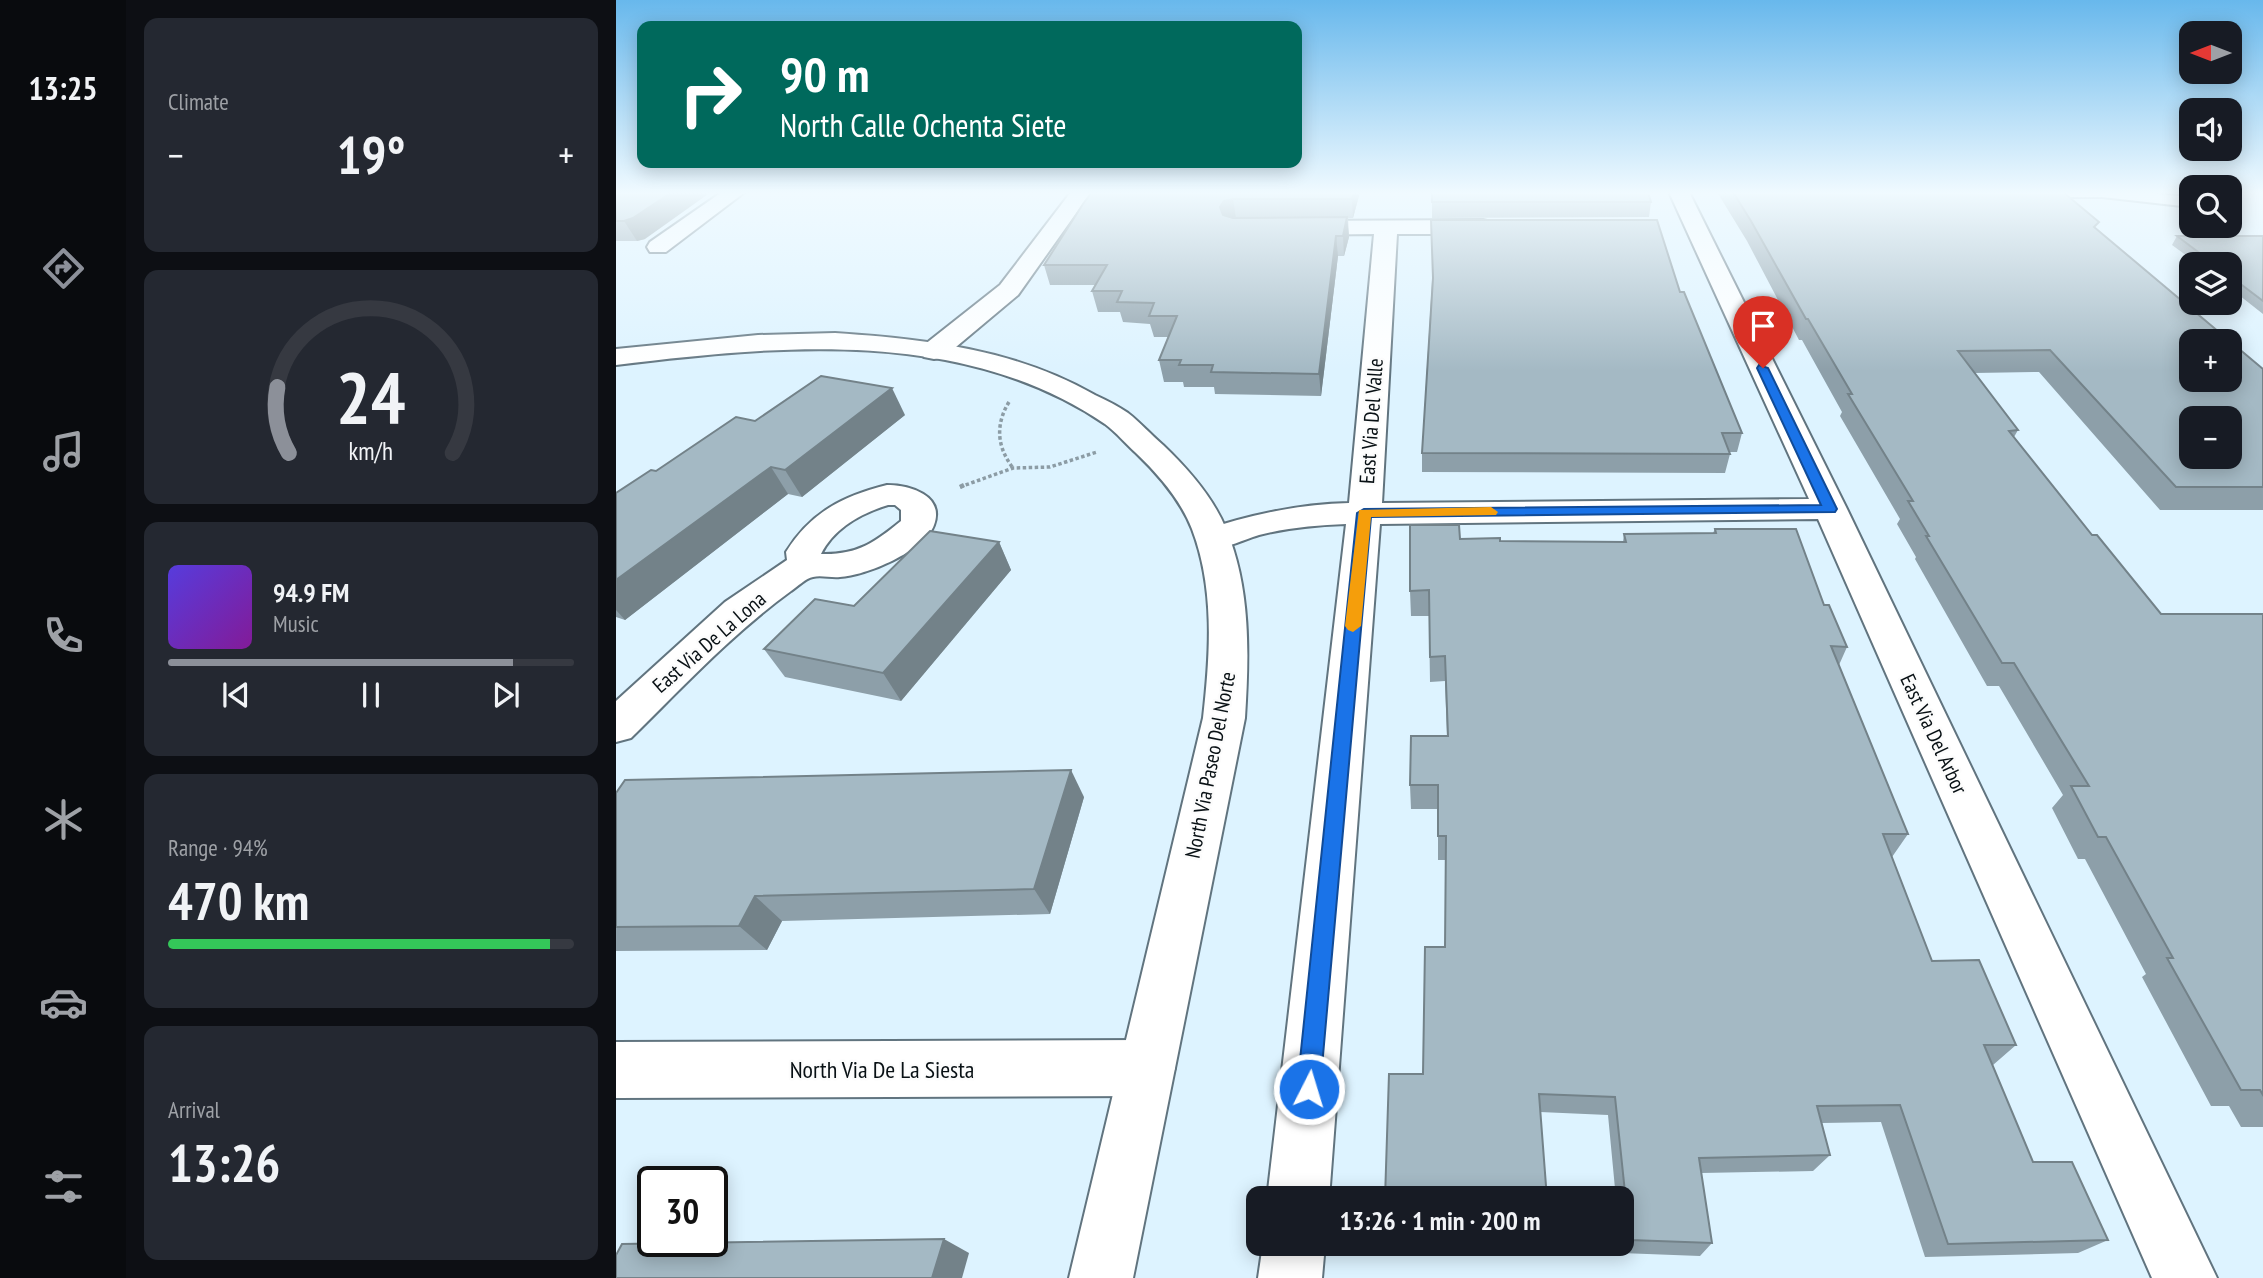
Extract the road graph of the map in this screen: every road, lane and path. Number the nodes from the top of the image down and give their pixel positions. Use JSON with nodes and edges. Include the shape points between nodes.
{"nodes":[{"id":1,"x":1037,"y":252,"type":"edge"},
{"id":2,"x":1384,"y":252,"type":"edge"},
{"id":3,"x":1700,"y":252,"type":"edge"},
{"id":4,"x":934,"y":351,"type":"junction"},
{"id":5,"x":616,"y":357,"type":"edge"},
{"id":6,"x":1015,"y":395,"type":"dead end"},
{"id":7,"x":1103,"y":450,"type":"dead end"},
{"id":8,"x":1013,"y":468,"type":"junction"},
{"id":9,"x":960,"y":487,"type":"dead end"},
{"id":10,"x":1830,"y":509,"type":"junction"},
{"id":11,"x":1364,"y":513,"type":"junction"},
{"id":12,"x":1213,"y":539,"type":"junction"},
{"id":13,"x":806,"y":564,"type":"dead end"},
{"id":14,"x":616,"y":726,"type":"edge"},
{"id":15,"x":1147,"y":1068,"type":"junction"},
{"id":16,"x":616,"y":1070,"type":"edge"},
{"id":17,"x":1299,"y":1186,"type":"edge"},
{"id":18,"x":1293,"y":1256,"type":"edge"},
{"id":19,"x":1101,"y":1278,"type":"edge"},
{"id":20,"x":1290,"y":1278,"type":"edge"},
{"id":21,"x":2185,"y":1278,"type":"edge"}],
"edges":[{"from":1,"to":4,"type":"street","via":[[1009,290]]},
{"from":2,"to":11,"type":"street","name":"East Via Del Valle"},
{"from":3,"to":10,"type":"street","name":"East Via Del Arbor"},
{"from":4,"to":5,"type":"street","name":"North Via Paseo Del Norte","via":[[816,340],[697,346]]},
{"from":4,"to":12,"type":"street","name":"North Via Paseo Del Norte","via":[[1044,379],[1123,423],[1151,445],[1177,477]]},
{"from":6,"to":8,"type":"path","via":[[998,425],[1004,457]]},
{"from":7,"to":8,"type":"path","via":[[1050,467]]},
{"from":8,"to":9,"type":"path"},
{"from":10,"to":11,"type":"street"},
{"from":10,"to":21,"type":"street","name":"East Via Del Arbor"},
{"from":11,"to":12,"type":"street","via":[[1288,519]]},
{"from":11,"to":17,"type":"street","name":"East Via Del Valle"},
{"from":12,"to":15,"type":"street","name":"North Via Paseo Del Norte","via":[[1226,599],[1230,659],[1224,718]]},
{"from":13,"to":14,"type":"street","name":"East Via De La Lona","via":[[738,611]]},
{"from":15,"to":16,"type":"street","name":"North Via De La Siesta"},
{"from":15,"to":19,"type":"street","name":"North Via Paseo Del Norte"},
{"from":18,"to":20,"type":"street"}]}
